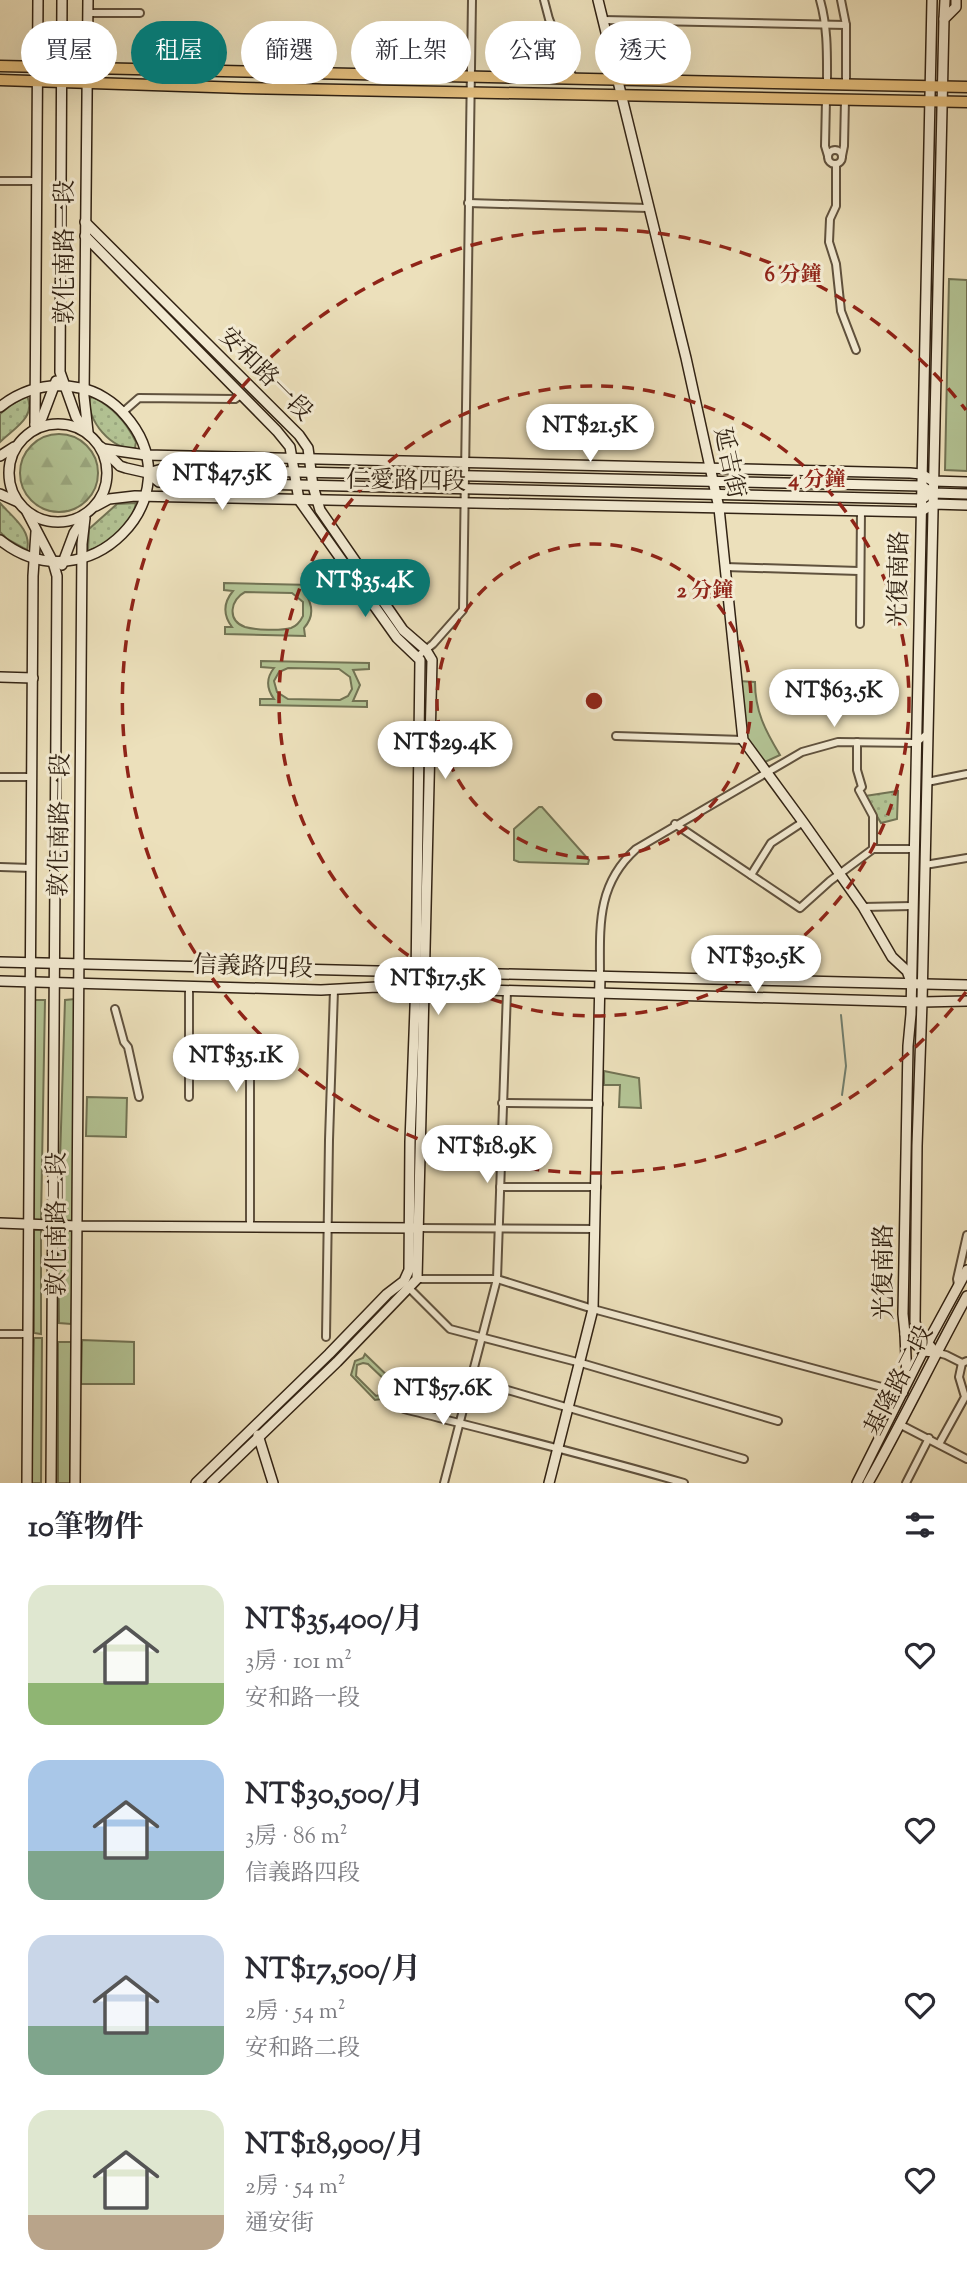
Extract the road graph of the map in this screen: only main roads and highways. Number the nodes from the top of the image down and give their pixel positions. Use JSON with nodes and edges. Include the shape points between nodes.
{"nodes":[{"id":1,"x":38,"y":0,"type":"edge"},
{"id":2,"x":62,"y":0,"type":"edge"},
{"id":3,"x":88,"y":0,"type":"edge"},
{"id":4,"x":598,"y":0,"type":"edge"},
{"id":5,"x":932,"y":0,"type":"edge"},
{"id":6,"x":945,"y":0,"type":"edge"},
{"id":7,"x":956,"y":0,"type":"edge"},
{"id":8,"x":944,"y":19,"type":"junction"},
{"id":9,"x":38,"y":21,"type":"edge"},
{"id":10,"x":62,"y":21,"type":"edge"},
{"id":11,"x":88,"y":21,"type":"edge"},
{"id":12,"x":603,"y":21,"type":"edge"},
{"id":13,"x":0,"y":66,"type":"edge"},
{"id":14,"x":21,"y":66,"type":"edge"},
{"id":15,"x":117,"y":69,"type":"edge"},
{"id":16,"x":595,"y":79,"type":"edge"},
{"id":17,"x":0,"y":80,"type":"edge"},
{"id":18,"x":21,"y":81,"type":"edge"},
{"id":19,"x":691,"y":83,"type":"edge"},
{"id":20,"x":37,"y":84,"type":"edge"},
{"id":21,"x":63,"y":84,"type":"edge"},
{"id":22,"x":86,"y":84,"type":"edge"},
{"id":23,"x":117,"y":84,"type":"edge"},
{"id":24,"x":620,"y":84,"type":"edge"},
{"id":25,"x":930,"y":87,"type":"junction"},
{"id":26,"x":943,"y":87,"type":"junction"},
{"id":27,"x":967,"y":87,"type":"edge"},
{"id":28,"x":621,"y":95,"type":"junction"},
{"id":29,"x":930,"y":101,"type":"junction"},
{"id":30,"x":942,"y":101,"type":"junction"},
{"id":31,"x":967,"y":102,"type":"edge"},
{"id":32,"x":85,"y":222,"type":"junction"},
{"id":33,"x":85,"y":236,"type":"junction"},
{"id":34,"x":60,"y":385,"type":"junction"},
{"id":35,"x":35,"y":388,"type":"junction"},
{"id":36,"x":85,"y":388,"type":"junction"},
{"id":37,"x":0,"y":407,"type":"edge"},
{"id":38,"x":35,"y":424,"type":"junction"},
{"id":39,"x":88,"y":434,"type":"junction"},
{"id":40,"x":27,"y":435,"type":"junction"},
{"id":41,"x":10,"y":448,"type":"edge"},
{"id":42,"x":102,"y":448,"type":"junction"},
{"id":43,"x":146,"y":455,"type":"junction"},
{"id":44,"x":0,"y":456,"type":"edge"},
{"id":45,"x":293,"y":459,"type":"junction"},
{"id":46,"x":310,"y":459,"type":"junction"},
{"id":47,"x":10,"y":460,"type":"junction"},
{"id":48,"x":0,"y":466,"type":"edge"},
{"id":49,"x":710,"y":467,"type":"junction"},
{"id":50,"x":148,"y":473,"type":"junction"},
{"id":51,"x":296,"y":473,"type":"junction"},
{"id":52,"x":312,"y":473,"type":"junction"},
{"id":53,"x":921,"y":474,"type":"junction"},
{"id":54,"x":713,"y":481,"type":"junction"},
{"id":55,"x":933,"y":481,"type":"junction"},
{"id":56,"x":967,"y":482,"type":"edge"},
{"id":57,"x":298,"y":485,"type":"junction"},
{"id":58,"x":313,"y":486,"type":"junction"},
{"id":59,"x":921,"y":486,"type":"junction"},
{"id":60,"x":933,"y":493,"type":"junction"},
{"id":61,"x":0,"y":494,"type":"edge"},
{"id":62,"x":967,"y":494,"type":"edge"},
{"id":63,"x":716,"y":495,"type":"junction"},
{"id":64,"x":145,"y":496,"type":"junction"},
{"id":65,"x":299,"y":499,"type":"junction"},
{"id":66,"x":921,"y":499,"type":"junction"},
{"id":67,"x":316,"y":500,"type":"junction"},
{"id":68,"x":18,"y":502,"type":"junction"},
{"id":69,"x":933,"y":504,"type":"junction"},
{"id":70,"x":967,"y":505,"type":"edge"},
{"id":71,"x":719,"y":508,"type":"junction"},
{"id":72,"x":27,"y":512,"type":"junction"},
{"id":73,"x":90,"y":512,"type":"junction"},
{"id":74,"x":920,"y":512,"type":"junction"},
{"id":75,"x":36,"y":530,"type":"junction"},
{"id":76,"x":0,"y":540,"type":"edge"},
{"id":77,"x":34,"y":559,"type":"junction"},
{"id":78,"x":82,"y":559,"type":"junction"},
{"id":79,"x":58,"y":562,"type":"junction"},
{"id":80,"x":422,"y":653,"type":"junction"},
{"id":81,"x":0,"y":677,"type":"edge"},
{"id":82,"x":33,"y":678,"type":"junction"},
{"id":83,"x":0,"y":962,"type":"edge"},
{"id":84,"x":31,"y":963,"type":"junction"},
{"id":85,"x":54,"y":964,"type":"junction"},
{"id":86,"x":79,"y":964,"type":"junction"},
{"id":87,"x":600,"y":976,"type":"junction"},
{"id":88,"x":0,"y":981,"type":"edge"},
{"id":89,"x":31,"y":981,"type":"junction"},
{"id":90,"x":420,"y":981,"type":"junction"},
{"id":91,"x":54,"y":982,"type":"junction"},
{"id":92,"x":79,"y":982,"type":"junction"},
{"id":93,"x":912,"y":984,"type":"junction"},
{"id":94,"x":923,"y":984,"type":"junction"},
{"id":95,"x":967,"y":985,"type":"edge"},
{"id":96,"x":600,"y":993,"type":"junction"},
{"id":97,"x":967,"y":1001,"type":"edge"},
{"id":98,"x":911,"y":1002,"type":"junction"},
{"id":99,"x":922,"y":1002,"type":"junction"},
{"id":100,"x":0,"y":1223,"type":"edge"},
{"id":101,"x":29,"y":1224,"type":"junction"},
{"id":102,"x":54,"y":1225,"type":"junction"},
{"id":103,"x":77,"y":1226,"type":"junction"},
{"id":104,"x":415,"y":1228,"type":"junction"},
{"id":105,"x":967,"y":1270,"type":"edge"},
{"id":106,"x":966,"y":1299,"type":"edge"},
{"id":107,"x":905,"y":1334,"type":"junction"},
{"id":108,"x":928,"y":1341,"type":"junction"},
{"id":109,"x":923,"y":1351,"type":"junction"},
{"id":110,"x":936,"y":1352,"type":"junction"},
{"id":111,"x":906,"y":1388,"type":"junction"},
{"id":112,"x":255,"y":1427,"type":"junction"},
{"id":113,"x":258,"y":1437,"type":"junction"},
{"id":114,"x":27,"y":1483,"type":"edge"},
{"id":115,"x":51,"y":1483,"type":"edge"},
{"id":116,"x":75,"y":1483,"type":"edge"},
{"id":117,"x":196,"y":1483,"type":"edge"},
{"id":118,"x":211,"y":1483,"type":"edge"},
{"id":119,"x":273,"y":1483,"type":"edge"},
{"id":120,"x":549,"y":1483,"type":"edge"},
{"id":121,"x":857,"y":1483,"type":"edge"},
{"id":122,"x":868,"y":1483,"type":"edge"}],
"edges":[{"from":1,"to":9,"type":"main road","name":"敦化南路一段"},
{"from":2,"to":10,"type":"main road","name":"敦化南路一段"},
{"from":3,"to":11,"type":"main road","name":"敦化南路一段"},
{"from":4,"to":12,"type":"main road","name":"延吉街"},
{"from":5,"to":25,"type":"main road","name":"光復南路"},
{"from":6,"to":8,"type":"main road","name":"光復南路"},
{"from":7,"to":8,"type":"main road","via":[[956,7]]},
{"from":8,"to":26,"type":"main road","name":"光復南路"},
{"from":13,"to":14,"type":"main road"},
{"from":15,"to":16,"type":"main road"},
{"from":17,"to":18,"type":"main road"},
{"from":19,"to":25,"type":"main road"},
{"from":20,"to":35,"type":"main road","name":"敦化南路一段"},
{"from":21,"to":34,"type":"main road","name":"敦化南路一段"},
{"from":22,"to":32,"type":"main road","name":"敦化南路一段"},
{"from":23,"to":28,"type":"main road"},
{"from":24,"to":28,"type":"main road","name":"延吉街"},
{"from":25,"to":26,"type":"main road"},
{"from":25,"to":29,"type":"main road","name":"光復南路"},
{"from":26,"to":27,"type":"main road"},
{"from":26,"to":30,"type":"main road","name":"光復南路"},
{"from":28,"to":29,"type":"main road"},
{"from":28,"to":49,"type":"main road","name":"延吉街"},
{"from":29,"to":30,"type":"main road"},
{"from":29,"to":53,"type":"main road","name":"光復南路"},
{"from":30,"to":31,"type":"main road"},
{"from":30,"to":55,"type":"main road","name":"光復南路"},
{"from":32,"to":33,"type":"main road","name":"敦化南路一段"},
{"from":32,"to":46,"type":"main road","name":"安和路一段","via":[[299,435]]},
{"from":33,"to":36,"type":"main road","name":"敦化南路一段"},
{"from":33,"to":45,"type":"main road","name":"安和路一段","via":[[277,431]]},
{"from":34,"to":35,"type":"main road"},
{"from":34,"to":36,"type":"main road"},
{"from":34,"to":38,"type":"main road","name":"敦化南路一段"},
{"from":34,"to":39,"type":"main road"},
{"from":35,"to":37,"type":"main road"},
{"from":35,"to":38,"type":"main road","name":"敦化南路一段"},
{"from":36,"to":39,"type":"main road","name":"敦化南路一段"},
{"from":36,"to":43,"type":"main road","via":[[123,412]]},
{"from":38,"to":40,"type":"main road","name":"敦化南路一段"},
{"from":39,"to":40,"type":"main road","via":[[51,424]]},
{"from":39,"to":42,"type":"main road"},
{"from":40,"to":41,"type":"main road"},
{"from":41,"to":44,"type":"main road"},
{"from":41,"to":47,"type":"main road"},
{"from":42,"to":43,"type":"main road","name":"仁愛路四段"},
{"from":42,"to":50,"type":"main road","name":"仁愛路四段","via":[[120,466]]},
{"from":42,"to":73,"type":"main road","via":[[108,481]]},
{"from":43,"to":45,"type":"main road","name":"仁愛路四段"},
{"from":43,"to":50,"type":"main road"},
{"from":45,"to":46,"type":"main road","name":"仁愛路四段"},
{"from":45,"to":51,"type":"main road","name":"安和路一段"},
{"from":46,"to":49,"type":"main road","name":"仁愛路四段"},
{"from":46,"to":52,"type":"main road","name":"安和路一段"},
{"from":47,"to":48,"type":"main road"},
{"from":47,"to":68,"type":"main road","via":[[9,482]]},
{"from":49,"to":53,"type":"main road","name":"仁愛路四段"},
{"from":49,"to":54,"type":"main road","name":"延吉街"},
{"from":50,"to":51,"type":"main road","name":"仁愛路四段","via":[[159,469]]},
{"from":50,"to":57,"type":"main road","name":"仁愛路四段","via":[[159,482]]},
{"from":50,"to":64,"type":"main road"},
{"from":51,"to":52,"type":"main road","name":"仁愛路四段"},
{"from":51,"to":57,"type":"main road","name":"安和路一段"},
{"from":52,"to":54,"type":"main road","name":"仁愛路四段"},
{"from":52,"to":58,"type":"main road","name":"安和路一段"},
{"from":53,"to":55,"type":"main road","name":"仁愛路四段"},
{"from":53,"to":59,"type":"main road","name":"光復南路"},
{"from":54,"to":59,"type":"main road","name":"仁愛路四段"},
{"from":54,"to":63,"type":"main road","name":"延吉街"},
{"from":55,"to":56,"type":"main road","name":"仁愛路四段"},
{"from":55,"to":60,"type":"main road","name":"光復南路"},
{"from":57,"to":58,"type":"main road","name":"仁愛路四段"},
{"from":57,"to":65,"type":"main road","name":"安和路一段"},
{"from":58,"to":63,"type":"main road","name":"仁愛路四段"},
{"from":58,"to":67,"type":"main road","name":"安和路一段"},
{"from":59,"to":60,"type":"main road","name":"仁愛路四段"},
{"from":59,"to":66,"type":"main road","name":"光復南路"},
{"from":60,"to":62,"type":"main road","name":"仁愛路四段"},
{"from":60,"to":66,"type":"main road","name":"仁愛路四段"},
{"from":60,"to":69,"type":"main road","name":"光復南路"},
{"from":61,"to":68,"type":"main road"},
{"from":63,"to":66,"type":"main road","name":"仁愛路四段"},
{"from":63,"to":71,"type":"main road","name":"延吉街"},
{"from":64,"to":65,"type":"main road","name":"仁愛路四段"},
{"from":64,"to":73,"type":"main road","name":"仁愛路四段","via":[[109,499]]},
{"from":64,"to":78,"type":"main road","via":[[122,536]]},
{"from":65,"to":67,"type":"main road","name":"仁愛路四段"},
{"from":65,"to":80,"type":"main road","via":[[397,638]]},
{"from":66,"to":74,"type":"main road","name":"光復南路"},
{"from":67,"to":71,"type":"main road","name":"仁愛路四段"},
{"from":67,"to":80,"type":"main road","name":"安和路一段"},
{"from":68,"to":72,"type":"main road"},
{"from":69,"to":70,"type":"main road"},
{"from":69,"to":74,"type":"main road"},
{"from":69,"to":94,"type":"main road","name":"光復南路"},
{"from":71,"to":74,"type":"main road","name":"仁愛路四段"},
{"from":71,"to":93,"type":"main road","name":"延吉街","via":[[743,740],[863,907]]},
{"from":72,"to":73,"type":"main road","via":[[43,521],[62,523]]},
{"from":72,"to":75,"type":"main road"},
{"from":73,"to":78,"type":"main road","name":"敦化南路一段","via":[[82,533]]},
{"from":73,"to":79,"type":"main road","name":"敦化南路一段"},
{"from":74,"to":93,"type":"main road","name":"光復南路"},
{"from":75,"to":77,"type":"main road","name":"敦化南路一段"},
{"from":75,"to":79,"type":"main road"},
{"from":76,"to":77,"type":"main road"},
{"from":77,"to":79,"type":"main road"},
{"from":77,"to":82,"type":"main road","name":"敦化南路一段"},
{"from":78,"to":79,"type":"main road"},
{"from":78,"to":86,"type":"main road","name":"敦化南路一段"},
{"from":79,"to":85,"type":"main road","name":"敦化南路一段"},
{"from":80,"to":90,"type":"main road","via":[[432,663]]},
{"from":81,"to":82,"type":"main road"},
{"from":82,"to":84,"type":"main road","name":"敦化南路一段"},
{"from":83,"to":84,"type":"main road","name":"信義路四段"},
{"from":84,"to":85,"type":"main road","name":"信義路四段"},
{"from":84,"to":89,"type":"main road","name":"敦化南路二段"},
{"from":85,"to":86,"type":"main road","name":"信義路四段"},
{"from":85,"to":91,"type":"main road","name":"敦化南路一段"},
{"from":86,"to":90,"type":"main road","name":"信義路四段"},
{"from":86,"to":92,"type":"main road","name":"敦化南路二段"},
{"from":87,"to":90,"type":"main road","name":"信義路四段"},
{"from":87,"to":93,"type":"main road","name":"信義路四段"},
{"from":87,"to":96,"type":"main road"},
{"from":88,"to":89,"type":"main road","name":"信義路四段"},
{"from":89,"to":91,"type":"main road","name":"信義路四段"},
{"from":89,"to":101,"type":"main road","name":"敦化南路二段"},
{"from":90,"to":92,"type":"main road","name":"信義路四段","via":[[334,990]]},
{"from":90,"to":96,"type":"main road","name":"信義路四段","via":[[507,991]]},
{"from":90,"to":104,"type":"main road"},
{"from":91,"to":92,"type":"main road","name":"信義路四段"},
{"from":91,"to":102,"type":"main road","name":"敦化南路二段"},
{"from":92,"to":103,"type":"main road","name":"敦化南路二段"},
{"from":93,"to":94,"type":"main road","name":"信義路四段"},
{"from":93,"to":98,"type":"main road","name":"光復南路"},
{"from":94,"to":95,"type":"main road","name":"信義路四段"},
{"from":94,"to":99,"type":"main road","name":"光復南路"},
{"from":96,"to":98,"type":"main road","name":"信義路四段"},
{"from":96,"to":120,"type":"main road","via":[[593,1309]]},
{"from":97,"to":99,"type":"main road","name":"信義路四段"},
{"from":98,"to":99,"type":"main road","name":"信義路四段"},
{"from":98,"to":107,"type":"main road","name":"光復南路"},
{"from":99,"to":108,"type":"main road","name":"光復南路","via":[[915,1322]]},
{"from":100,"to":101,"type":"main road"},
{"from":101,"to":102,"type":"main road"},
{"from":101,"to":114,"type":"main road","name":"敦化南路二段"},
{"from":102,"to":103,"type":"main road"},
{"from":102,"to":115,"type":"main road","name":"敦化南路二段"},
{"from":103,"to":104,"type":"main road"},
{"from":103,"to":116,"type":"main road","name":"敦化南路二段"},
{"from":104,"to":112,"type":"main road","via":[[410,1270],[404,1281]]},
{"from":104,"to":113,"type":"main road","via":[[417,1279],[410,1289]]},
{"from":105,"to":108,"type":"main road","name":"基隆路二段"},
{"from":106,"to":110,"type":"main road","name":"基隆路二段"},
{"from":107,"to":109,"type":"main road","name":"光復南路"},
{"from":107,"to":111,"type":"main road"},
{"from":108,"to":109,"type":"main road","name":"基隆路二段"},
{"from":108,"to":110,"type":"main road","name":"光復南路"},
{"from":109,"to":110,"type":"main road"},
{"from":109,"to":111,"type":"main road","name":"基隆路二段"},
{"from":110,"to":122,"type":"main road","name":"基隆路二段"},
{"from":111,"to":121,"type":"main road","name":"基隆路二段"},
{"from":112,"to":113,"type":"main road"},
{"from":112,"to":117,"type":"main road"},
{"from":113,"to":118,"type":"main road"},
{"from":113,"to":119,"type":"main road"}]}
